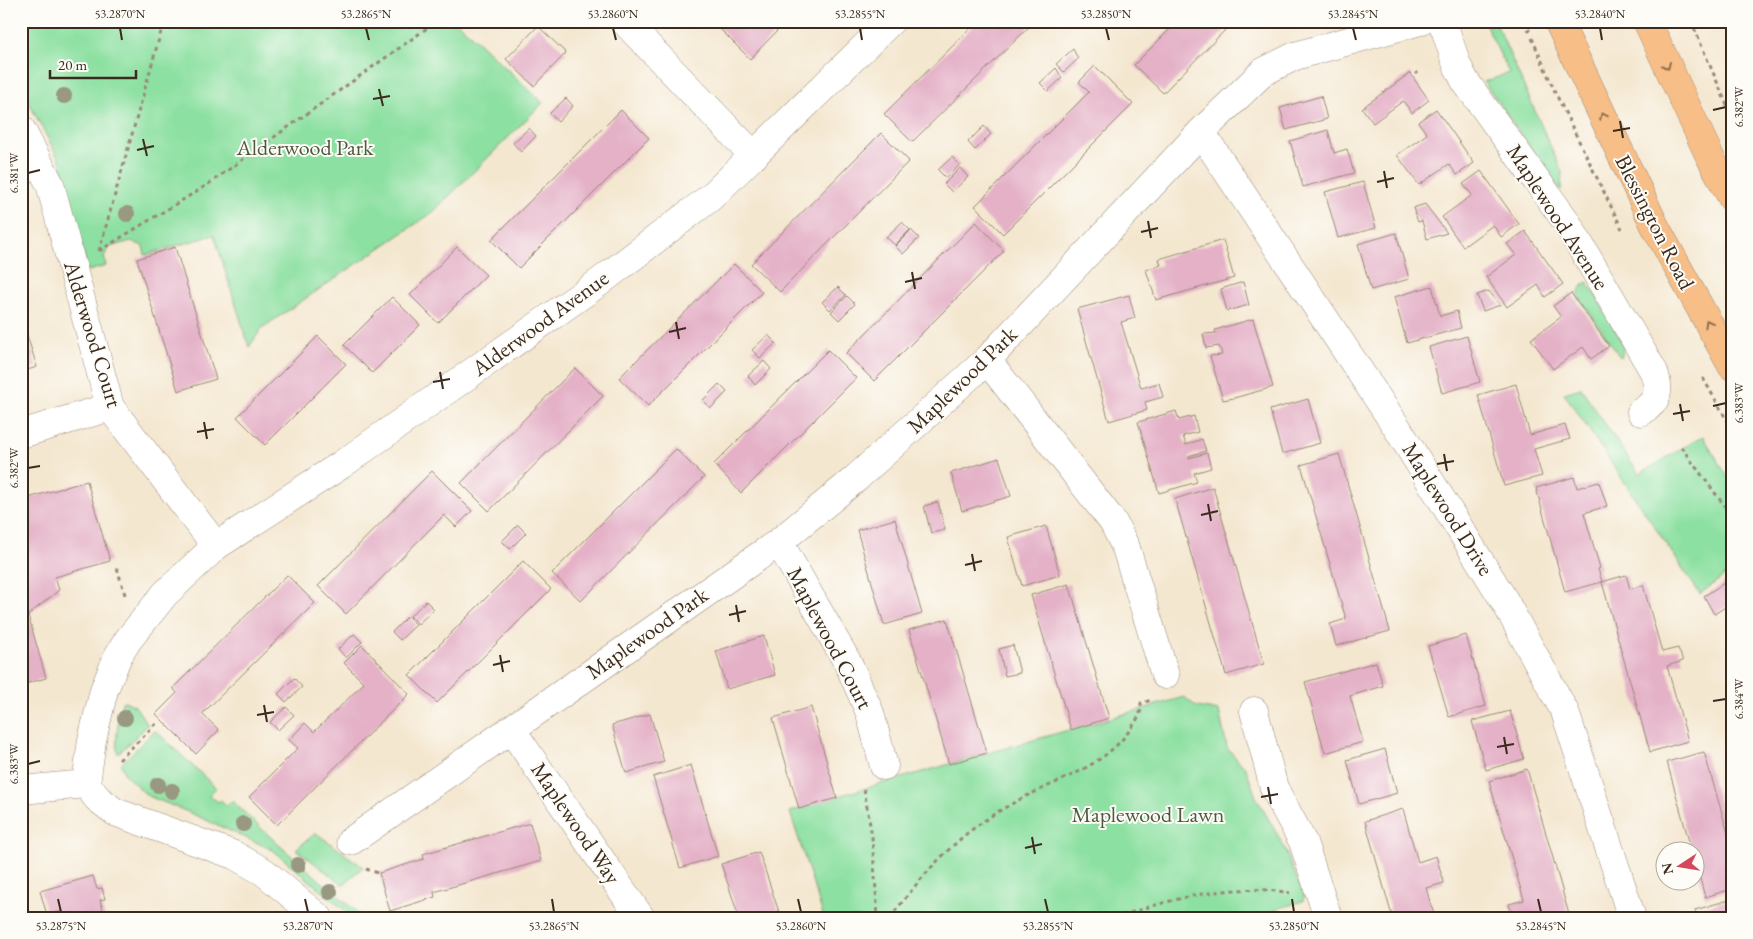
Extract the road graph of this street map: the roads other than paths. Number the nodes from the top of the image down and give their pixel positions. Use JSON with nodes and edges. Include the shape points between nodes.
{"nodes":[{"id":1,"x":624,"y":21,"type":"edge"},
{"id":2,"x":891,"y":21,"type":"edge"},
{"id":3,"x":1441,"y":21,"type":"edge"},
{"id":4,"x":1558,"y":21,"type":"edge"},
{"id":5,"x":1647,"y":21,"type":"edge"},
{"id":6,"x":1408,"y":24,"type":"edge"},
{"id":7,"x":21,"y":129,"type":"edge"},
{"id":8,"x":1202,"y":132,"type":"junction"},
{"id":9,"x":754,"y":156,"type":"junction"},
{"id":10,"x":1732,"y":198,"type":"edge"},
{"id":11,"x":987,"y":360,"type":"junction"},
{"id":12,"x":1732,"y":366,"type":"edge"},
{"id":13,"x":110,"y":407,"type":"junction"},
{"id":14,"x":1641,"y":412,"type":"dead end"},
{"id":15,"x":21,"y":434,"type":"edge"},
{"id":16,"x":779,"y":542,"type":"junction"},
{"id":17,"x":216,"y":546,"type":"junction"},
{"id":18,"x":1165,"y":675,"type":"dead end"},
{"id":19,"x":1254,"y":711,"type":"dead end"},
{"id":20,"x":511,"y":729,"type":"junction"},
{"id":21,"x":884,"y":766,"type":"dead end"},
{"id":22,"x":86,"y":784,"type":"junction"},
{"id":23,"x":21,"y":790,"type":"edge"},
{"id":24,"x":351,"y":841,"type":"dead end"},
{"id":25,"x":319,"y":918,"type":"edge"},
{"id":26,"x":640,"y":918,"type":"edge"},
{"id":27,"x":1328,"y":918,"type":"edge"},
{"id":28,"x":1632,"y":918,"type":"edge"}],
"edges":[{"from":1,"to":9,"type":"street"},
{"from":2,"to":9,"type":"street","name":"Alderwood Avenue"},
{"from":3,"to":14,"type":"street","name":"Maplewood Avenue","via":[[1465,81],[1566,221],[1654,372],[1658,390],[1656,398],[1653,405]]},
{"from":12,"to":4,"type":"main road","name":"Blessington Road","one_way":true,"via":[[1655,226]]},
{"from":5,"to":10,"type":"main road","one_way":true},
{"from":6,"to":8,"type":"street","name":"Maplewood Park","via":[[1295,56],[1273,66],[1253,80]]},
{"from":7,"to":13,"type":"street","name":"Alderwood Court","via":[[50,184]]},
{"from":8,"to":11,"type":"street","name":"Maplewood Park"},
{"from":8,"to":28,"type":"street","name":"Maplewood Drive","via":[[1396,426],[1504,600],[1564,712]]},
{"from":9,"to":17,"type":"street","name":"Alderwood Avenue","via":[[711,197],[596,284],[340,465]]},
{"from":11,"to":16,"type":"street","name":"Maplewood Park","via":[[854,480]]},
{"from":11,"to":18,"type":"street","via":[[1120,534]]},
{"from":13,"to":15,"type":"street"},
{"from":13,"to":17,"type":"street","name":"Alderwood Court"},
{"from":16,"to":20,"type":"street","name":"Maplewood Park"},
{"from":16,"to":21,"type":"street","name":"Maplewood Court","via":[[849,665],[870,714]]},
{"from":17,"to":22,"type":"street","name":"Alderwood Avenue","via":[[165,594],[118,656],[104,690]]},
{"from":19,"to":27,"type":"street","via":[[1274,788],[1303,842]]},
{"from":20,"to":24,"type":"street","name":"Maplewood Park"},
{"from":20,"to":26,"type":"street","name":"Maplewood Way"},
{"from":22,"to":23,"type":"street"},
{"from":22,"to":25,"type":"street","via":[[115,812],[234,855],[264,872]]}]}
